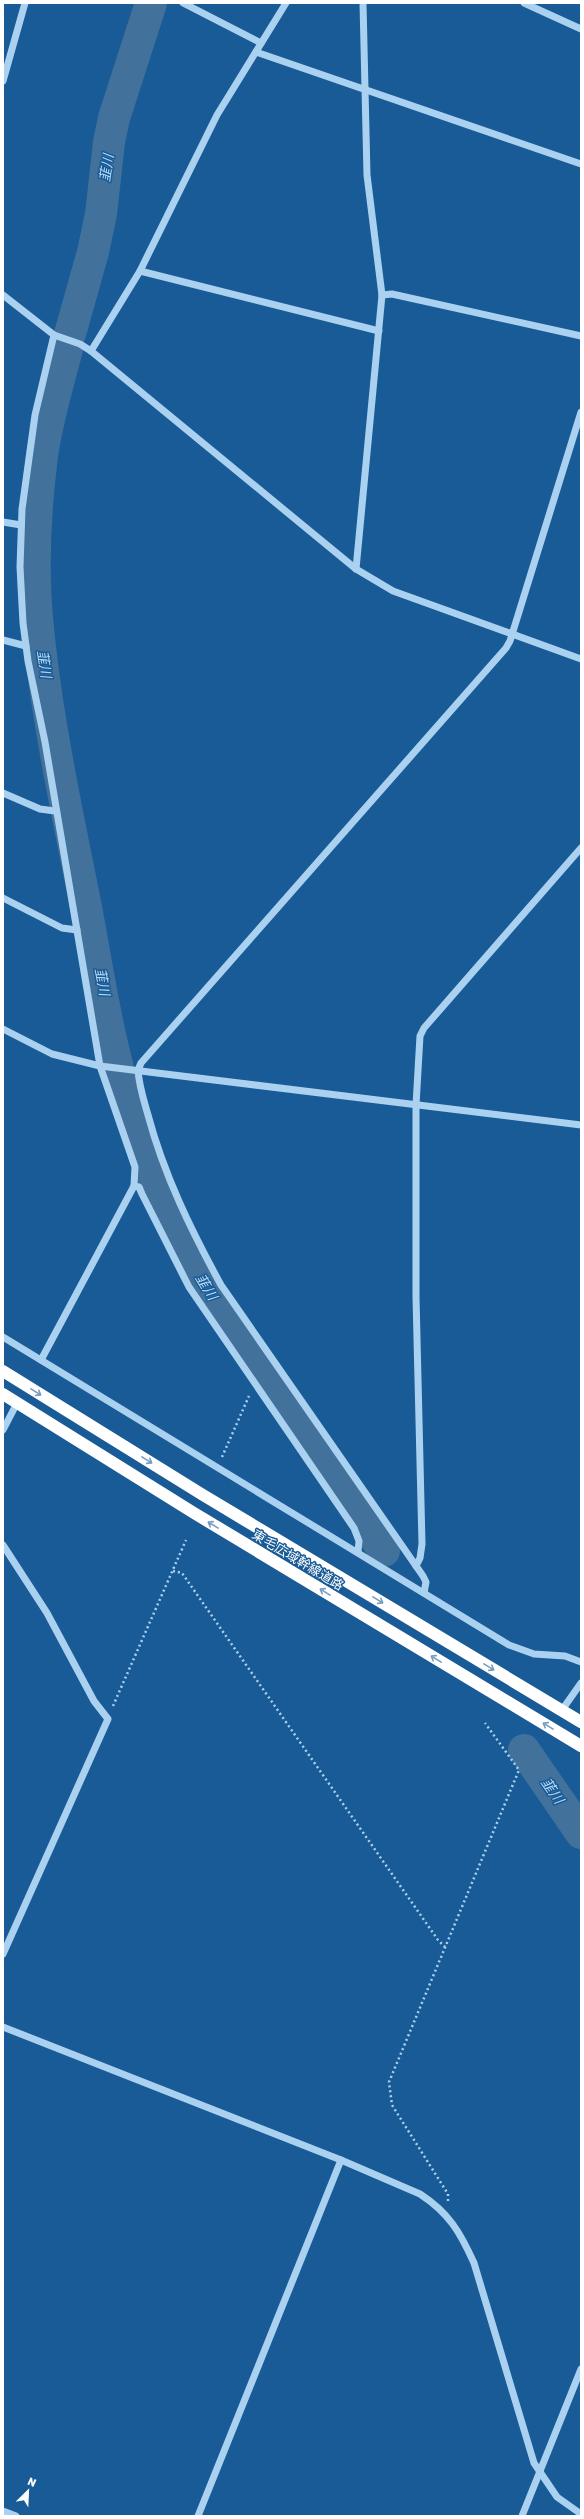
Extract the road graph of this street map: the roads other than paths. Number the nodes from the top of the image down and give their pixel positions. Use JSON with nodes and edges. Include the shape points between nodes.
{"nodes":[{"id":1,"x":25,"y":3,"type":"edge"},
{"id":2,"x":183,"y":3,"type":"edge"},
{"id":3,"x":286,"y":3,"type":"edge"},
{"id":4,"x":363,"y":3,"type":"edge"},
{"id":5,"x":524,"y":3,"type":"edge"},
{"id":6,"x":581,"y":29,"type":"edge"},
{"id":7,"x":261,"y":43,"type":"junction"},
{"id":8,"x":256,"y":52,"type":"junction"},
{"id":9,"x":3,"y":81,"type":"edge"},
{"id":10,"x":364,"y":87,"type":"junction"},
{"id":11,"x":581,"y":164,"type":"edge"},
{"id":12,"x":140,"y":271,"type":"junction"},
{"id":13,"x":3,"y":294,"type":"edge"},
{"id":14,"x":382,"y":295,"type":"junction"},
{"id":15,"x":378,"y":332,"type":"junction"},
{"id":16,"x":54,"y":335,"type":"junction"},
{"id":17,"x":581,"y":336,"type":"edge"},
{"id":18,"x":91,"y":351,"type":"junction"},
{"id":19,"x":581,"y":412,"type":"edge"},
{"id":20,"x":3,"y":522,"type":"edge"},
{"id":21,"x":21,"y":526,"type":"junction"},
{"id":22,"x":356,"y":569,"type":"junction"},
{"id":23,"x":512,"y":634,"type":"junction"},
{"id":24,"x":3,"y":640,"type":"edge"},
{"id":25,"x":26,"y":646,"type":"junction"},
{"id":26,"x":581,"y":659,"type":"edge"},
{"id":27,"x":3,"y":793,"type":"edge"},
{"id":28,"x":55,"y":811,"type":"junction"},
{"id":29,"x":581,"y":848,"type":"edge"},
{"id":30,"x":3,"y":898,"type":"edge"},
{"id":31,"x":77,"y":930,"type":"junction"},
{"id":32,"x":3,"y":1029,"type":"edge"},
{"id":33,"x":104,"y":1066,"type":"junction"},
{"id":34,"x":138,"y":1070,"type":"junction"},
{"id":35,"x":416,"y":1105,"type":"junction"},
{"id":36,"x":581,"y":1124,"type":"edge"},
{"id":37,"x":134,"y":1186,"type":"junction"},
{"id":38,"x":3,"y":1337,"type":"edge"},
{"id":39,"x":41,"y":1360,"type":"junction"},
{"id":40,"x":3,"y":1371,"type":"edge"},
{"id":41,"x":3,"y":1394,"type":"edge"},
{"id":42,"x":17,"y":1403,"type":"junction"},
{"id":43,"x":3,"y":1430,"type":"edge"},
{"id":44,"x":3,"y":1545,"type":"edge"},
{"id":45,"x":358,"y":1552,"type":"junction"},
{"id":46,"x":416,"y":1566,"type":"junction"},
{"id":47,"x":424,"y":1593,"type":"junction"},
{"id":48,"x":581,"y":1662,"type":"edge"},
{"id":49,"x":581,"y":1683,"type":"edge"},
{"id":50,"x":562,"y":1710,"type":"junction"},
{"id":51,"x":581,"y":1722,"type":"edge"},
{"id":52,"x":581,"y":1746,"type":"edge"},
{"id":53,"x":3,"y":1954,"type":"edge"},
{"id":54,"x":3,"y":2027,"type":"edge"},
{"id":55,"x":341,"y":2160,"type":"junction"},
{"id":56,"x":581,"y":2369,"type":"edge"},
{"id":57,"x":540,"y":2473,"type":"junction"},
{"id":58,"x":3,"y":2511,"type":"edge"},
{"id":59,"x":581,"y":2514,"type":"edge"},
{"id":60,"x":16,"y":2516,"type":"edge"},
{"id":61,"x":198,"y":2516,"type":"edge"},
{"id":62,"x":522,"y":2516,"type":"edge"}],
"edges":[{"from":1,"to":9,"type":"street"},
{"from":2,"to":7,"type":"street"},
{"from":3,"to":7,"type":"street"},
{"from":4,"to":10,"type":"street"},
{"from":5,"to":6,"type":"street"},
{"from":7,"to":8,"type":"street"},
{"from":8,"to":10,"type":"street"},
{"from":8,"to":12,"type":"street","via":[[217,115]]},
{"from":10,"to":11,"type":"street"},
{"from":10,"to":14,"type":"street","via":[[367,175]]},
{"from":12,"to":15,"type":"street"},
{"from":12,"to":18,"type":"street"},
{"from":13,"to":16,"type":"street"},
{"from":14,"to":15,"type":"street"},
{"from":14,"to":17,"type":"street","via":[[392,294]]},
{"from":15,"to":22,"type":"street"},
{"from":16,"to":18,"type":"street","via":[[80,344]]},
{"from":16,"to":21,"type":"street","via":[[30,445]]},
{"from":18,"to":22,"type":"street"},
{"from":19,"to":23,"type":"street"},
{"from":20,"to":21,"type":"street"},
{"from":21,"to":25,"type":"street","via":[[20,583]]},
{"from":22,"to":23,"type":"street","via":[[393,591]]},
{"from":23,"to":26,"type":"street"},
{"from":23,"to":34,"type":"street","via":[[506,648],[141,1062]]},
{"from":24,"to":25,"type":"street"},
{"from":25,"to":28,"type":"street"},
{"from":27,"to":28,"type":"street","via":[[40,809]]},
{"from":28,"to":31,"type":"street"},
{"from":29,"to":35,"type":"street","via":[[424,1028],[418,1046]]},
{"from":30,"to":31,"type":"street","via":[[62,928]]},
{"from":31,"to":33,"type":"street"},
{"from":32,"to":33,"type":"street","via":[[52,1054]]},
{"from":33,"to":34,"type":"street"},
{"from":33,"to":37,"type":"street","via":[[135,1167]]},
{"from":34,"to":35,"type":"street"},
{"from":34,"to":46,"type":"street","via":[[154,1138],[168,1175],[186,1218],[221,1285]]},
{"from":35,"to":36,"type":"street"},
{"from":35,"to":46,"type":"street","via":[[416,1297],[422,1544]]},
{"from":37,"to":39,"type":"street"},
{"from":37,"to":45,"type":"street","via":[[139,1188],[189,1286],[354,1528],[359,1541]]},
{"from":38,"to":39,"type":"street"},
{"from":39,"to":45,"type":"street"},
{"from":40,"to":50,"type":"highway","name":"東毛広域幹線道路","one_way":true,"via":[[202,1495]]},
{"from":41,"to":42,"type":"highway","name":"東毛広域幹線道路"},
{"from":42,"to":43,"type":"street"},
{"from":52,"to":42,"type":"highway","name":"東毛広域幹線道路","one_way":true,"via":[[194,1513]]},
{"from":44,"to":53,"type":"street","via":[[47,1613],[94,1701],[108,1718]]},
{"from":45,"to":47,"type":"street"},
{"from":46,"to":47,"type":"street","via":[[426,1582]]},
{"from":47,"to":48,"type":"street","via":[[521,1650],[534,1654],[565,1656]]},
{"from":49,"to":50,"type":"street"},
{"from":50,"to":51,"type":"highway","name":"東毛広域幹線道路"},
{"from":54,"to":55,"type":"street"},
{"from":55,"to":57,"type":"street","via":[[420,2194],[448,2216],[463,2238],[474,2263],[528,2447]]},
{"from":55,"to":61,"type":"street"},
{"from":56,"to":57,"type":"street"},
{"from":57,"to":59,"type":"street","via":[[557,2497]]},
{"from":57,"to":62,"type":"street"},
{"from":58,"to":60,"type":"street"}]}
